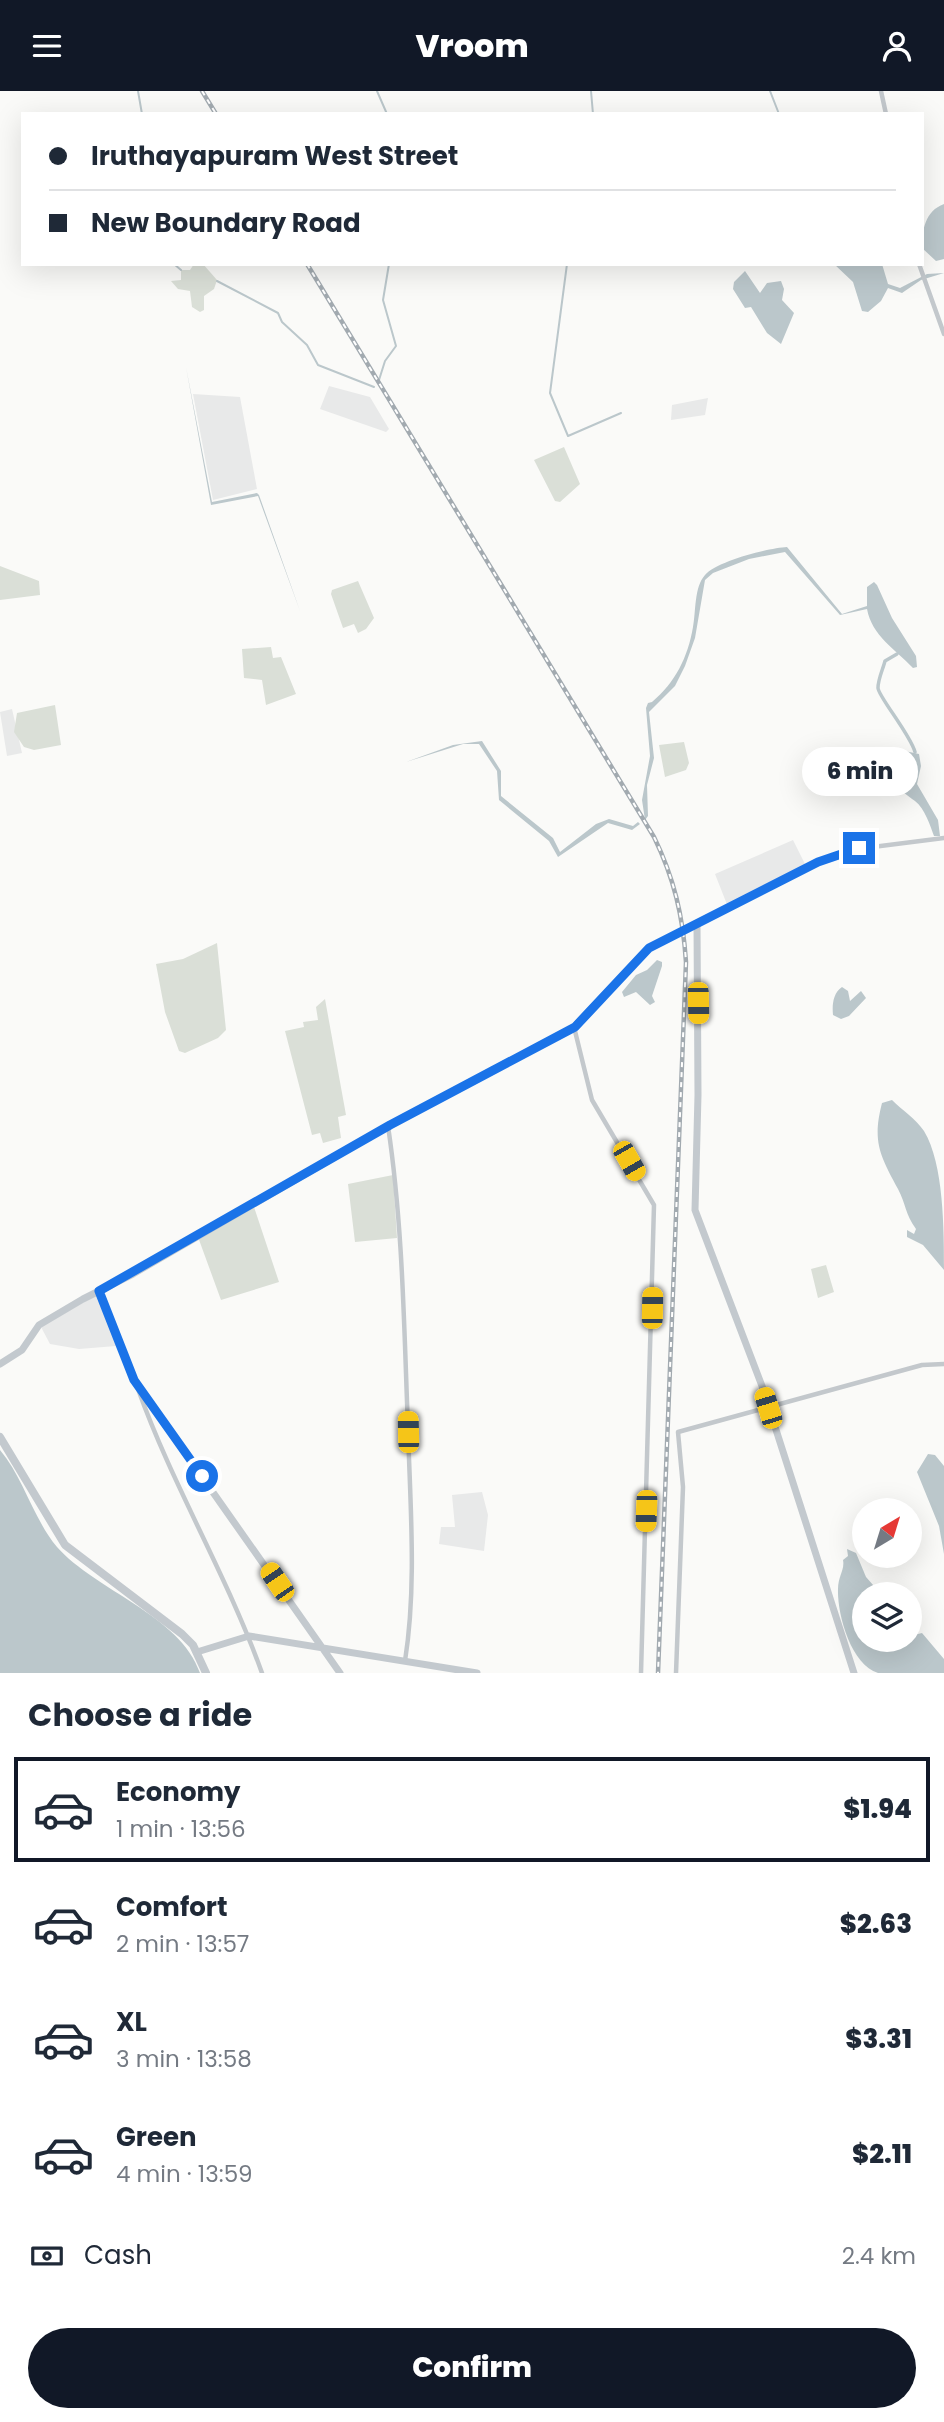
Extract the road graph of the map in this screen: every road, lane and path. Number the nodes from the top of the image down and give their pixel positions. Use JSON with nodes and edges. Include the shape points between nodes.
{"nodes":[{"id":1,"x":881,"y":91,"type":"edge"},
{"id":2,"x":886,"y":112,"type":"edge"},
{"id":3,"x":920,"y":266,"type":"edge"},
{"id":4,"x":944,"y":334,"type":"edge"},
{"id":5,"x":943,"y":838,"type":"edge"},
{"id":6,"x":697,"y":923,"type":"junction"},
{"id":7,"x":575,"y":1027,"type":"junction"},
{"id":8,"x":388,"y":1126,"type":"junction"},
{"id":9,"x":99,"y":1291,"type":"junction"},
{"id":10,"x":0,"y":1364,"type":"edge"},
{"id":11,"x":944,"y":1364,"type":"edge"},
{"id":12,"x":134,"y":1380,"type":"junction"},
{"id":13,"x":768,"y":1408,"type":"junction"},
{"id":14,"x":0,"y":1437,"type":"edge"},
{"id":15,"x":248,"y":1633,"type":"junction"},
{"id":16,"x":324,"y":1649,"type":"junction"},
{"id":17,"x":197,"y":1653,"type":"junction"},
{"id":18,"x":405,"y":1662,"type":"junction"},
{"id":19,"x":206,"y":1673,"type":"edge"},
{"id":20,"x":262,"y":1673,"type":"edge"},
{"id":21,"x":340,"y":1673,"type":"edge"},
{"id":22,"x":477,"y":1673,"type":"edge"},
{"id":23,"x":641,"y":1673,"type":"edge"},
{"id":24,"x":676,"y":1673,"type":"edge"},
{"id":25,"x":853,"y":1673,"type":"edge"}],
"edges":[{"from":1,"to":2,"type":"street"},
{"from":3,"to":4,"type":"street"},
{"from":5,"to":6,"type":"street","via":[[871,845],[839,854]]},
{"from":6,"to":7,"type":"main road","via":[[649,948]]},
{"from":6,"to":13,"type":"main road","via":[[695,1210]]},
{"from":7,"to":8,"type":"main road"},
{"from":7,"to":23,"type":"street","via":[[592,1101],[654,1205]]},
{"from":8,"to":9,"type":"main road"},
{"from":8,"to":18,"type":"street","via":[[406,1378],[410,1541]]},
{"from":9,"to":10,"type":"main road","via":[[39,1325],[22,1350]]},
{"from":9,"to":12,"type":"main road"},
{"from":11,"to":13,"type":"street","via":[[922,1365]]},
{"from":12,"to":15,"type":"street","via":[[180,1495]]},
{"from":12,"to":16,"type":"main road"},
{"from":13,"to":24,"type":"street","via":[[678,1432],[683,1487]]},
{"from":13,"to":25,"type":"main road"},
{"from":14,"to":17,"type":"highway","via":[[65,1545],[182,1634]]},
{"from":15,"to":16,"type":"main road"},
{"from":15,"to":17,"type":"main road"},
{"from":15,"to":20,"type":"street"},
{"from":16,"to":18,"type":"main road"},
{"from":16,"to":21,"type":"main road"},
{"from":17,"to":19,"type":"highway"},
{"from":18,"to":22,"type":"main road"}]}
